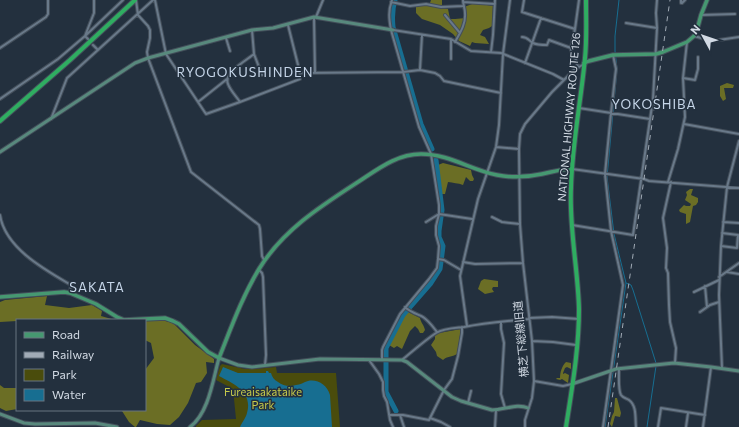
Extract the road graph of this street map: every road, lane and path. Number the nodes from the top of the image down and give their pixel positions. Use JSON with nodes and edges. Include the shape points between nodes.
{"nodes":[{"id":1,"x":48,"y":0,"type":"edge"},
{"id":2,"x":94,"y":0,"type":"edge"},
{"id":3,"x":123,"y":0,"type":"edge"},
{"id":4,"x":154,"y":0,"type":"edge"},
{"id":5,"x":323,"y":0,"type":"edge"},
{"id":6,"x":496,"y":0,"type":"edge"},
{"id":7,"x":510,"y":0,"type":"edge"},
{"id":8,"x":524,"y":0,"type":"edge"},
{"id":9,"x":578,"y":0,"type":"edge"},
{"id":10,"x":586,"y":0,"type":"edge"},
{"id":11,"x":657,"y":0,"type":"edge"},
{"id":12,"x":681,"y":0,"type":"edge"},
{"id":13,"x":685,"y":0,"type":"edge"},
{"id":14,"x":707,"y":0,"type":"edge"},
{"id":15,"x":135,"y":1,"type":"edge"},
{"id":16,"x":392,"y":1,"type":"edge"},
{"id":17,"x":463,"y":1,"type":"edge"},
{"id":18,"x":495,"y":4,"type":"junction"},
{"id":19,"x":463,"y":6,"type":"junction"},
{"id":20,"x":138,"y":13,"type":"junction"},
{"id":21,"x":735,"y":14,"type":"dead end"},
{"id":22,"x":445,"y":15,"type":"dead end"},
{"id":23,"x":701,"y":15,"type":"junction"},
{"id":24,"x":315,"y":17,"type":"junction"},
{"id":25,"x":541,"y":18,"type":"junction"},
{"id":26,"x":626,"y":23,"type":"dead end"},
{"id":27,"x":288,"y":25,"type":"junction"},
{"id":28,"x":657,"y":28,"type":"junction"},
{"id":29,"x":575,"y":29,"type":"junction"},
{"id":30,"x":252,"y":30,"type":"junction"},
{"id":31,"x":393,"y":30,"type":"junction"},
{"id":32,"x":460,"y":33,"type":"junction"},
{"id":33,"x":422,"y":35,"type":"junction"},
{"id":34,"x":85,"y":36,"type":"junction"},
{"id":35,"x":694,"y":36,"type":"junction"},
{"id":36,"x":522,"y":37,"type":"dead end"},
{"id":37,"x":739,"y":37,"type":"edge"},
{"id":38,"x":226,"y":38,"type":"junction"},
{"id":39,"x":88,"y":39,"type":"dead end"},
{"id":40,"x":452,"y":40,"type":"junction"},
{"id":41,"x":455,"y":42,"type":"junction"},
{"id":42,"x":687,"y":42,"type":"junction"},
{"id":43,"x":533,"y":43,"type":"junction"},
{"id":44,"x":93,"y":45,"type":"dead end"},
{"id":45,"x":0,"y":48,"type":"edge"},
{"id":46,"x":571,"y":48,"type":"junction"},
{"id":47,"x":98,"y":50,"type":"junction"},
{"id":48,"x":230,"y":51,"type":"dead end"},
{"id":49,"x":491,"y":52,"type":"junction"},
{"id":50,"x":166,"y":54,"type":"junction"},
{"id":51,"x":254,"y":54,"type":"junction"},
{"id":52,"x":503,"y":54,"type":"junction"},
{"id":53,"x":656,"y":54,"type":"junction"},
{"id":54,"x":613,"y":55,"type":"junction"},
{"id":55,"x":698,"y":56,"type":"dead end"},
{"id":56,"x":148,"y":58,"type":"junction"},
{"id":57,"x":452,"y":59,"type":"dead end"},
{"id":58,"x":525,"y":63,"type":"junction"},
{"id":59,"x":584,"y":63,"type":"junction"},
{"id":60,"x":578,"y":67,"type":"junction"},
{"id":61,"x":420,"y":70,"type":"junction"},
{"id":62,"x":403,"y":72,"type":"junction"},
{"id":63,"x":300,"y":73,"type":"junction"},
{"id":64,"x":315,"y":73,"type":"junction"},
{"id":65,"x":262,"y":75,"type":"dead end"},
{"id":66,"x":683,"y":78,"type":"junction"},
{"id":67,"x":227,"y":79,"type":"junction"},
{"id":68,"x":564,"y":80,"type":"junction"},
{"id":69,"x":501,"y":93,"type":"junction"},
{"id":70,"x":0,"y":99,"type":"edge"},
{"id":71,"x":198,"y":102,"type":"junction"},
{"id":72,"x":240,"y":102,"type":"junction"},
{"id":73,"x":579,"y":108,"type":"junction"},
{"id":74,"x":611,"y":113,"type":"junction"},
{"id":75,"x":650,"y":119,"type":"junction"},
{"id":76,"x":50,"y":120,"type":"junction"},
{"id":77,"x":0,"y":121,"type":"edge"},
{"id":78,"x":684,"y":124,"type":"junction"},
{"id":79,"x":739,"y":134,"type":"edge"},
{"id":80,"x":739,"y":141,"type":"edge"},
{"id":81,"x":496,"y":146,"type":"junction"},
{"id":82,"x":519,"y":149,"type":"junction"},
{"id":83,"x":0,"y":152,"type":"edge"},
{"id":84,"x":431,"y":154,"type":"junction"},
{"id":85,"x":572,"y":169,"type":"junction"},
{"id":86,"x":487,"y":173,"type":"junction"},
{"id":87,"x":606,"y":174,"type":"junction"},
{"id":88,"x":519,"y":177,"type":"junction"},
{"id":89,"x":641,"y":179,"type":"junction"},
{"id":90,"x":668,"y":182,"type":"junction"},
{"id":91,"x":671,"y":182,"type":"junction"},
{"id":92,"x":727,"y":187,"type":"junction"},
{"id":93,"x":739,"y":188,"type":"edge"},
{"id":94,"x":439,"y":214,"type":"junction"},
{"id":95,"x":0,"y":215,"type":"edge"},
{"id":96,"x":492,"y":217,"type":"dead end"},
{"id":97,"x":473,"y":219,"type":"junction"},
{"id":98,"x":426,"y":222,"type":"dead end"},
{"id":99,"x":723,"y":222,"type":"junction"},
{"id":100,"x":739,"y":223,"type":"edge"},
{"id":101,"x":520,"y":224,"type":"junction"},
{"id":102,"x":572,"y":225,"type":"junction"},
{"id":103,"x":4,"y":229,"type":"junction"},
{"id":104,"x":611,"y":231,"type":"junction"},
{"id":105,"x":1,"y":232,"type":"edge"},
{"id":106,"x":722,"y":233,"type":"junction"},
{"id":107,"x":721,"y":246,"type":"junction"},
{"id":108,"x":438,"y":259,"type":"junction"},
{"id":109,"x":265,"y":261,"type":"junction"},
{"id":110,"x":463,"y":262,"type":"junction"},
{"id":111,"x":523,"y":263,"type":"junction"},
{"id":112,"x":739,"y":263,"type":"edge"},
{"id":113,"x":259,"y":270,"type":"junction"},
{"id":114,"x":461,"y":270,"type":"junction"},
{"id":115,"x":727,"y":272,"type":"junction"},
{"id":116,"x":739,"y":274,"type":"edge"},
{"id":117,"x":719,"y":278,"type":"junction"},
{"id":118,"x":705,"y":286,"type":"junction"},
{"id":119,"x":694,"y":292,"type":"dead end"},
{"id":120,"x":0,"y":293,"type":"edge"},
{"id":121,"x":70,"y":293,"type":"junction"},
{"id":122,"x":1,"y":297,"type":"edge"},
{"id":123,"x":719,"y":302,"type":"junction"},
{"id":124,"x":707,"y":307,"type":"junction"},
{"id":125,"x":406,"y":309,"type":"junction"},
{"id":126,"x":700,"y":312,"type":"dead end"},
{"id":127,"x":529,"y":318,"type":"junction"},
{"id":128,"x":122,"y":319,"type":"edge"},
{"id":129,"x":142,"y":319,"type":"edge"},
{"id":130,"x":579,"y":319,"type":"junction"},
{"id":131,"x":500,"y":322,"type":"junction"},
{"id":132,"x":467,"y":326,"type":"junction"},
{"id":133,"x":462,"y":327,"type":"junction"},
{"id":134,"x":437,"y":332,"type":"junction"},
{"id":135,"x":532,"y":341,"type":"junction"},
{"id":136,"x":578,"y":346,"type":"junction"},
{"id":137,"x":219,"y":358,"type":"junction"},
{"id":138,"x":368,"y":359,"type":"junction"},
{"id":139,"x":382,"y":359,"type":"junction"},
{"id":140,"x":402,"y":360,"type":"junction"},
{"id":141,"x":675,"y":364,"type":"junction"},
{"id":142,"x":264,"y":366,"type":"junction"},
{"id":143,"x":711,"y":367,"type":"junction"},
{"id":144,"x":722,"y":369,"type":"junction"},
{"id":145,"x":614,"y":370,"type":"junction"},
{"id":146,"x":739,"y":371,"type":"edge"},
{"id":147,"x":534,"y":381,"type":"junction"},
{"id":148,"x":572,"y":384,"type":"junction"},
{"id":149,"x":444,"y":390,"type":"junction"},
{"id":150,"x":471,"y":391,"type":"dead end"},
{"id":151,"x":468,"y":403,"type":"junction"},
{"id":152,"x":505,"y":408,"type":"junction"},
{"id":153,"x":528,"y":408,"type":"junction"},
{"id":154,"x":496,"y":410,"type":"junction"},
{"id":155,"x":688,"y":413,"type":"junction"},
{"id":156,"x":0,"y":414,"type":"edge"},
{"id":157,"x":389,"y":415,"type":"junction"},
{"id":158,"x":400,"y":415,"type":"junction"},
{"id":159,"x":705,"y":415,"type":"junction"},
{"id":160,"x":430,"y":418,"type":"junction"},
{"id":161,"x":116,"y":427,"type":"edge"},
{"id":162,"x":191,"y":427,"type":"edge"},
{"id":163,"x":393,"y":427,"type":"edge"},
{"id":164,"x":404,"y":427,"type":"edge"},
{"id":165,"x":450,"y":427,"type":"edge"},
{"id":166,"x":496,"y":427,"type":"edge"},
{"id":167,"x":525,"y":427,"type":"edge"},
{"id":168,"x":566,"y":427,"type":"edge"},
{"id":169,"x":603,"y":427,"type":"edge"},
{"id":170,"x":636,"y":427,"type":"edge"},
{"id":171,"x":658,"y":427,"type":"edge"},
{"id":172,"x":686,"y":427,"type":"edge"},
{"id":173,"x":703,"y":427,"type":"edge"}],
"edges":[{"from":1,"to":45,"type":"street","via":[[46,17]]},
{"from":2,"to":34,"type":"street","via":[[94,13]]},
{"from":3,"to":34,"type":"street"},
{"from":4,"to":20,"type":"street"},
{"from":4,"to":50,"type":"street"},
{"from":5,"to":24,"type":"street"},
{"from":6,"to":18,"type":"street"},
{"from":7,"to":52,"type":"street"},
{"from":8,"to":25,"type":"street","via":[[522,12]]},
{"from":9,"to":29,"type":"street"},
{"from":10,"to":59,"type":"highway","name":"NATIONAL HIGHWAY ROUTE 126"},
{"from":11,"to":28,"type":"street"},
{"from":12,"to":13,"type":"street","via":[[682,3]]},
{"from":14,"to":23,"type":"main road"},
{"from":15,"to":20,"type":"street"},
{"from":15,"to":77,"type":"highway"},
{"from":16,"to":19,"type":"street","via":[[410,6]]},
{"from":16,"to":31,"type":"street","via":[[389,20]]},
{"from":17,"to":18,"type":"street"},
{"from":17,"to":19,"type":"street"},
{"from":18,"to":49,"type":"street"},
{"from":19,"to":32,"type":"street","via":[[465,20]]},
{"from":20,"to":47,"type":"street"},
{"from":20,"to":56,"type":"street","via":[[150,30]]},
{"from":21,"to":23,"type":"street"},
{"from":22,"to":32,"type":"street"},
{"from":23,"to":35,"type":"main road"},
{"from":24,"to":27,"type":"street"},
{"from":24,"to":31,"type":"street"},
{"from":24,"to":64,"type":"street"},
{"from":25,"to":29,"type":"street"},
{"from":25,"to":43,"type":"street"},
{"from":26,"to":28,"type":"street"},
{"from":27,"to":30,"type":"street"},
{"from":27,"to":63,"type":"street"},
{"from":28,"to":53,"type":"street"},
{"from":29,"to":46,"type":"street"},
{"from":30,"to":38,"type":"street"},
{"from":30,"to":51,"type":"street"},
{"from":31,"to":33,"type":"street"},
{"from":31,"to":62,"type":"street"},
{"from":32,"to":41,"type":"street"},
{"from":33,"to":40,"type":"street"},
{"from":33,"to":61,"type":"street"},
{"from":34,"to":39,"type":"street"},
{"from":34,"to":70,"type":"street","via":[[58,59]]},
{"from":35,"to":37,"type":"street","via":[[712,41]]},
{"from":35,"to":42,"type":"main road"},
{"from":36,"to":43,"type":"street"},
{"from":38,"to":48,"type":"street"},
{"from":38,"to":50,"type":"street"},
{"from":40,"to":41,"type":"street"},
{"from":40,"to":57,"type":"street"},
{"from":41,"to":49,"type":"street","via":[[471,51]]},
{"from":42,"to":53,"type":"main road"},
{"from":42,"to":66,"type":"street"},
{"from":43,"to":46,"type":"street","via":[[547,45],[549,40]]},
{"from":43,"to":58,"type":"street"},
{"from":44,"to":47,"type":"street"},
{"from":46,"to":60,"type":"street"},
{"from":47,"to":76,"type":"street","via":[[67,78]]},
{"from":49,"to":52,"type":"street"},
{"from":50,"to":56,"type":"street"},
{"from":50,"to":71,"type":"street"},
{"from":51,"to":65,"type":"street"},
{"from":51,"to":67,"type":"street","via":[[234,68]]},
{"from":52,"to":58,"type":"street"},
{"from":52,"to":69,"type":"street"},
{"from":53,"to":54,"type":"main road"},
{"from":53,"to":75,"type":"street"},
{"from":54,"to":59,"type":"main road"},
{"from":54,"to":74,"type":"street","via":[[616,69]]},
{"from":55,"to":66,"type":"street","via":[[695,80]]},
{"from":56,"to":76,"type":"street","via":[[135,63]]},
{"from":56,"to":109,"type":"street","via":[[191,172],[259,225],[262,256]]},
{"from":58,"to":68,"type":"street"},
{"from":59,"to":60,"type":"street","name":"横芝下総線旧道"},
{"from":59,"to":73,"type":"highway","name":"NATIONAL HIGHWAY ROUTE 126"},
{"from":60,"to":68,"type":"street","name":"横芝下総線旧道"},
{"from":61,"to":62,"type":"street"},
{"from":61,"to":69,"type":"street","via":[[438,74],[444,81]]},
{"from":62,"to":64,"type":"street"},
{"from":62,"to":84,"type":"street","via":[[419,127]]},
{"from":63,"to":64,"type":"street"},
{"from":63,"to":72,"type":"street","via":[[299,80]]},
{"from":66,"to":78,"type":"street"},
{"from":67,"to":71,"type":"street"},
{"from":67,"to":72,"type":"street"},
{"from":68,"to":82,"type":"street","name":"横芝下総線旧道","via":[[525,124],[520,134]]},
{"from":69,"to":81,"type":"street"},
{"from":71,"to":72,"type":"street","via":[[206,114]]},
{"from":73,"to":74,"type":"street"},
{"from":73,"to":85,"type":"highway","name":"NATIONAL HIGHWAY ROUTE 126"},
{"from":74,"to":75,"type":"street"},
{"from":74,"to":87,"type":"street"},
{"from":75,"to":89,"type":"street"},
{"from":76,"to":83,"type":"street"},
{"from":78,"to":79,"type":"street"},
{"from":78,"to":90,"type":"street"},
{"from":80,"to":92,"type":"street"},
{"from":81,"to":82,"type":"street"},
{"from":81,"to":86,"type":"street"},
{"from":82,"to":88,"type":"street","name":"横芝下総線旧道"},
{"from":84,"to":86,"type":"main road"},
{"from":84,"to":94,"type":"street"},
{"from":84,"to":109,"type":"main road","via":[[409,155],[387,163],[304,219]]},
{"from":85,"to":87,"type":"street"},
{"from":85,"to":88,"type":"main road"},
{"from":85,"to":102,"type":"highway","name":"NATIONAL HIGHWAY ROUTE 126"},
{"from":86,"to":88,"type":"main road"},
{"from":86,"to":97,"type":"street"},
{"from":87,"to":89,"type":"street"},
{"from":87,"to":104,"type":"street"},
{"from":88,"to":101,"type":"street","name":"横芝下総線旧道"},
{"from":89,"to":90,"type":"street"},
{"from":89,"to":104,"type":"street","via":[[633,235]]},
{"from":90,"to":91,"type":"street"},
{"from":91,"to":92,"type":"street"},
{"from":91,"to":141,"type":"street","via":[[663,218],[670,322],[676,348]]},
{"from":92,"to":93,"type":"street"},
{"from":92,"to":99,"type":"street"},
{"from":94,"to":97,"type":"street"},
{"from":94,"to":98,"type":"street"},
{"from":94,"to":108,"type":"street","via":[[436,226]]},
{"from":95,"to":103,"type":"street"},
{"from":96,"to":101,"type":"street","via":[[502,222]]},
{"from":97,"to":110,"type":"street"},
{"from":99,"to":100,"type":"street"},
{"from":99,"to":106,"type":"street"},
{"from":101,"to":111,"type":"street","name":"横芝下総線旧道"},
{"from":102,"to":104,"type":"street"},
{"from":102,"to":130,"type":"highway","name":"NATIONAL HIGHWAY ROUTE 126"},
{"from":103,"to":105,"type":"street"},
{"from":103,"to":121,"type":"street","via":[[27,256],[44,270],[71,285]]},
{"from":104,"to":145,"type":"street","via":[[623,285]]},
{"from":106,"to":107,"type":"street"},
{"from":106,"to":107,"type":"street","via":[[738,235],[737,248]]},
{"from":107,"to":117,"type":"street"},
{"from":108,"to":114,"type":"street"},
{"from":108,"to":125,"type":"street","via":[[434,273]]},
{"from":109,"to":113,"type":"main road"},
{"from":110,"to":111,"type":"street"},
{"from":110,"to":114,"type":"street"},
{"from":111,"to":127,"type":"street","name":"横芝下総線旧道"},
{"from":112,"to":115,"type":"street"},
{"from":113,"to":137,"type":"main road"},
{"from":113,"to":142,"type":"street","via":[[263,277],[266,355]]},
{"from":114,"to":132,"type":"street","via":[[460,281]]},
{"from":115,"to":116,"type":"street"},
{"from":115,"to":117,"type":"street"},
{"from":117,"to":118,"type":"street"},
{"from":117,"to":123,"type":"street"},
{"from":118,"to":119,"type":"street"},
{"from":118,"to":124,"type":"street"},
{"from":120,"to":122,"type":"street"},
{"from":121,"to":122,"type":"main road"},
{"from":121,"to":128,"type":"main road"},
{"from":123,"to":124,"type":"street"},
{"from":123,"to":144,"type":"street"},
{"from":124,"to":126,"type":"street"},
{"from":125,"to":134,"type":"street","via":[[424,318]]},
{"from":125,"to":139,"type":"street","via":[[398,317],[383,347]]},
{"from":127,"to":130,"type":"street"},
{"from":127,"to":131,"type":"street"},
{"from":127,"to":135,"type":"street","name":"横芝下総線旧道"},
{"from":129,"to":137,"type":"main road","via":[[159,317],[179,324],[208,352]]},
{"from":130,"to":136,"type":"highway","name":"NATIONAL HIGHWAY ROUTE 126"},
{"from":131,"to":132,"type":"street"},
{"from":131,"to":152,"type":"street","via":[[504,343],[501,394]]},
{"from":132,"to":133,"type":"street"},
{"from":133,"to":134,"type":"street"},
{"from":133,"to":149,"type":"street","via":[[452,379]]},
{"from":134,"to":140,"type":"street"},
{"from":135,"to":136,"type":"street"},
{"from":135,"to":147,"type":"street","name":"横芝下総線旧道"},
{"from":136,"to":148,"type":"highway","name":"NATIONAL HIGHWAY ROUTE 126"},
{"from":137,"to":142,"type":"street","via":[[245,366]]},
{"from":137,"to":162,"type":"street","via":[[204,409]]},
{"from":138,"to":139,"type":"street"},
{"from":138,"to":142,"type":"street","via":[[320,359]]},
{"from":138,"to":157,"type":"street","via":[[383,382]]},
{"from":139,"to":140,"type":"street"},
{"from":140,"to":149,"type":"street"},
{"from":141,"to":143,"type":"street"},
{"from":141,"to":145,"type":"street"},
{"from":143,"to":144,"type":"street"},
{"from":143,"to":159,"type":"street"},
{"from":144,"to":146,"type":"street"},
{"from":145,"to":148,"type":"street"},
{"from":145,"to":169,"type":"street"},
{"from":145,"to":170,"type":"street","via":[[621,394],[630,401],[635,411]]},
{"from":147,"to":148,"type":"street","via":[[563,386]]},
{"from":147,"to":153,"type":"street","name":"横芝下総線旧道"},
{"from":148,"to":168,"type":"highway","name":"NATIONAL HIGHWAY ROUTE 126"},
{"from":149,"to":151,"type":"street","via":[[452,397]]},
{"from":149,"to":160,"type":"street"},
{"from":150,"to":151,"type":"street"},
{"from":151,"to":154,"type":"street"},
{"from":152,"to":153,"type":"street"},
{"from":152,"to":154,"type":"street"},
{"from":153,"to":167,"type":"street","name":"横芝下総線旧道"},
{"from":154,"to":166,"type":"street"},
{"from":155,"to":159,"type":"street"},
{"from":155,"to":171,"type":"street","via":[[661,408]]},
{"from":155,"to":172,"type":"street"},
{"from":156,"to":161,"type":"street","via":[[24,423],[95,423]]},
{"from":157,"to":158,"type":"street"},
{"from":157,"to":163,"type":"street"},
{"from":158,"to":160,"type":"street","via":[[429,420]]},
{"from":158,"to":164,"type":"street"},
{"from":159,"to":173,"type":"street"},
{"from":160,"to":165,"type":"street"}]}
